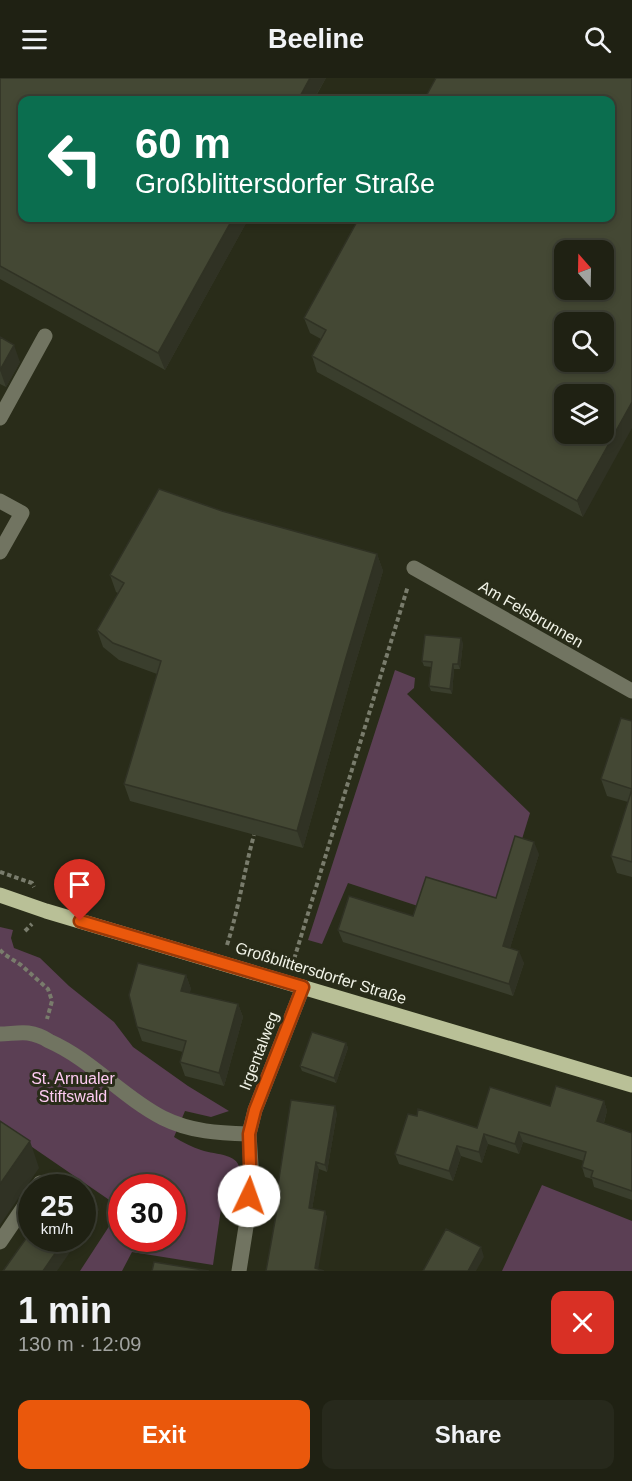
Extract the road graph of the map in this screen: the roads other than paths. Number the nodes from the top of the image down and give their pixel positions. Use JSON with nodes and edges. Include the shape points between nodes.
{"nodes":[{"id":1,"x":45,"y":336,"type":"dead end"},
{"id":2,"x":0,"y":418,"type":"edge"},
{"id":3,"x":0,"y":501,"type":"edge"},
{"id":4,"x":0,"y":552,"type":"edge"},
{"id":5,"x":414,"y":568,"type":"road end"},
{"id":6,"x":632,"y":691,"type":"edge"},
{"id":7,"x":0,"y":895,"type":"edge"},
{"id":8,"x":303,"y":987,"type":"junction"},
{"id":9,"x":0,"y":1034,"type":"edge"},
{"id":10,"x":632,"y":1085,"type":"edge"},
{"id":11,"x":249,"y":1134,"type":"junction"},
{"id":12,"x":18,"y":1216,"type":"edge"},
{"id":13,"x":0,"y":1242,"type":"edge"},
{"id":14,"x":239,"y":1271,"type":"edge"}],
"edges":[{"from":1,"to":2,"type":"street"},
{"from":3,"to":4,"type":"street","via":[[22,513]]},
{"from":5,"to":6,"type":"street","name":"Am Felsbrunnen"},
{"from":7,"to":8,"type":"main road","name":"Großblittersdorfer Straße"},
{"from":8,"to":10,"type":"main road","name":"Großblittersdorfer Straße"},
{"from":8,"to":11,"type":"street","name":"Irgentalweg"},
{"from":9,"to":11,"type":"street","via":[[28,1033],[55,1043],[142,1105],[187,1128]]},
{"from":11,"to":14,"type":"street","name":"Irgentalweg","via":[[248,1214]]},
{"from":12,"to":13,"type":"street"}]}
